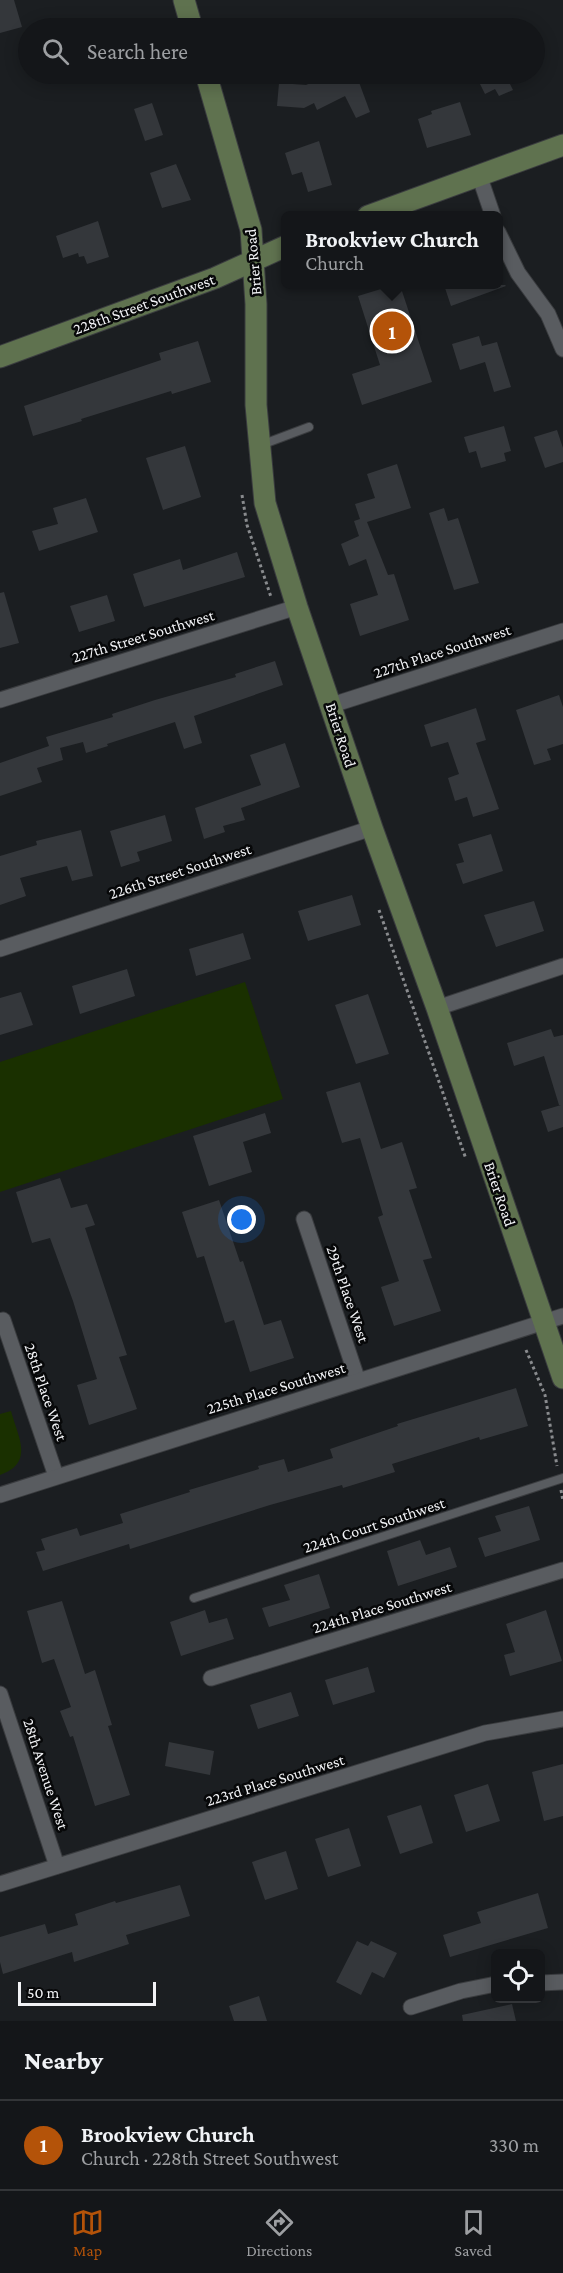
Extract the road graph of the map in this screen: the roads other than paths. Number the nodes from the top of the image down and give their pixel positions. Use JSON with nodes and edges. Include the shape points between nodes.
{"nodes":[{"id":1,"x":184,"y":0,"type":"edge"},
{"id":2,"x":189,"y":18,"type":"edge"},
{"id":3,"x":209,"y":84,"type":"edge"},
{"id":4,"x":563,"y":145,"type":"edge"},
{"id":5,"x":479,"y":175,"type":"junction"},
{"id":6,"x":382,"y":211,"type":"edge"},
{"id":7,"x":491,"y":211,"type":"edge"},
{"id":8,"x":503,"y":242,"type":"edge"},
{"id":9,"x":281,"y":248,"type":"edge"},
{"id":10,"x":255,"y":260,"type":"junction"},
{"id":11,"x":563,"y":349,"type":"edge"},
{"id":12,"x":0,"y":357,"type":"edge"},
{"id":13,"x":309,"y":427,"type":"dead end"},
{"id":14,"x":260,"y":446,"type":"junction"},
{"id":15,"x":297,"y":607,"type":"junction"},
{"id":16,"x":563,"y":631,"type":"edge"},
{"id":17,"x":0,"y":700,"type":"edge"},
{"id":18,"x":332,"y":705,"type":"junction"},
{"id":19,"x":372,"y":828,"type":"junction"},
{"id":20,"x":0,"y":949,"type":"edge"},
{"id":21,"x":563,"y":966,"type":"edge"},
{"id":22,"x":437,"y":1008,"type":"junction"},
{"id":23,"x":304,"y":1219,"type":"dead end"},
{"id":24,"x":553,"y":1319,"type":"edge"},
{"id":25,"x":3,"y":1320,"type":"dead end"},
{"id":26,"x":563,"y":1378,"type":"edge"},
{"id":27,"x":358,"y":1381,"type":"junction"},
{"id":28,"x":56,"y":1476,"type":"junction"},
{"id":29,"x":561,"y":1478,"type":"edge"},
{"id":30,"x":0,"y":1495,"type":"edge"},
{"id":31,"x":563,"y":1570,"type":"edge"},
{"id":32,"x":194,"y":1598,"type":"dead end"},
{"id":33,"x":212,"y":1678,"type":"dead end"},
{"id":34,"x":0,"y":1694,"type":"edge"},
{"id":35,"x":563,"y":1719,"type":"edge"},
{"id":36,"x":57,"y":1866,"type":"junction"},
{"id":37,"x":0,"y":1884,"type":"edge"},
{"id":38,"x":563,"y":1982,"type":"edge"},
{"id":39,"x":545,"y":1983,"type":"edge"},
{"id":40,"x":491,"y":1985,"type":"edge"},
{"id":41,"x":411,"y":2007,"type":"dead end"}],
"edges":[{"from":1,"to":2,"type":"main road"},
{"from":3,"to":10,"type":"main road","name":"Brier Road","via":[[250,222]]},
{"from":4,"to":5,"type":"main road"},
{"from":5,"to":6,"type":"main road"},
{"from":5,"to":7,"type":"street"},
{"from":8,"to":11,"type":"street","via":[[518,273],[548,314]]},
{"from":9,"to":10,"type":"main road","name":"228th Street Southwest"},
{"from":10,"to":12,"type":"main road","name":"228th Street Southwest"},
{"from":10,"to":14,"type":"main road","name":"Brier Road"},
{"from":13,"to":14,"type":"lane"},
{"from":14,"to":15,"type":"main road","name":"Brier Road","via":[[265,503]]},
{"from":15,"to":17,"type":"street","name":"227th Street Southwest"},
{"from":15,"to":18,"type":"main road","name":"Brier Road"},
{"from":16,"to":18,"type":"street","name":"227th Place Southwest"},
{"from":18,"to":19,"type":"main road","name":"Brier Road"},
{"from":19,"to":20,"type":"street","name":"226th Street Southwest"},
{"from":19,"to":22,"type":"main road","name":"Brier Road"},
{"from":21,"to":22,"type":"street"},
{"from":22,"to":24,"type":"main road","name":"Brier Road"},
{"from":23,"to":27,"type":"street","name":"29th Place West"},
{"from":24,"to":26,"type":"main road","name":"Brier Road"},
{"from":24,"to":27,"type":"street","name":"225th Place Southwest"},
{"from":25,"to":28,"type":"street","name":"28th Place West"},
{"from":27,"to":28,"type":"street","name":"225th Place Southwest"},
{"from":28,"to":30,"type":"street","name":"225th Place Southwest"},
{"from":29,"to":32,"type":"lane","name":"224th Court Southwest"},
{"from":31,"to":33,"type":"street","name":"224th Place Southwest"},
{"from":34,"to":36,"type":"street","name":"28th Avenue West"},
{"from":35,"to":36,"type":"street","name":"223rd Place Southwest","via":[[485,1733]]},
{"from":36,"to":37,"type":"street","name":"223rd Place Southwest"},
{"from":38,"to":39,"type":"street"},
{"from":40,"to":41,"type":"street"}]}
